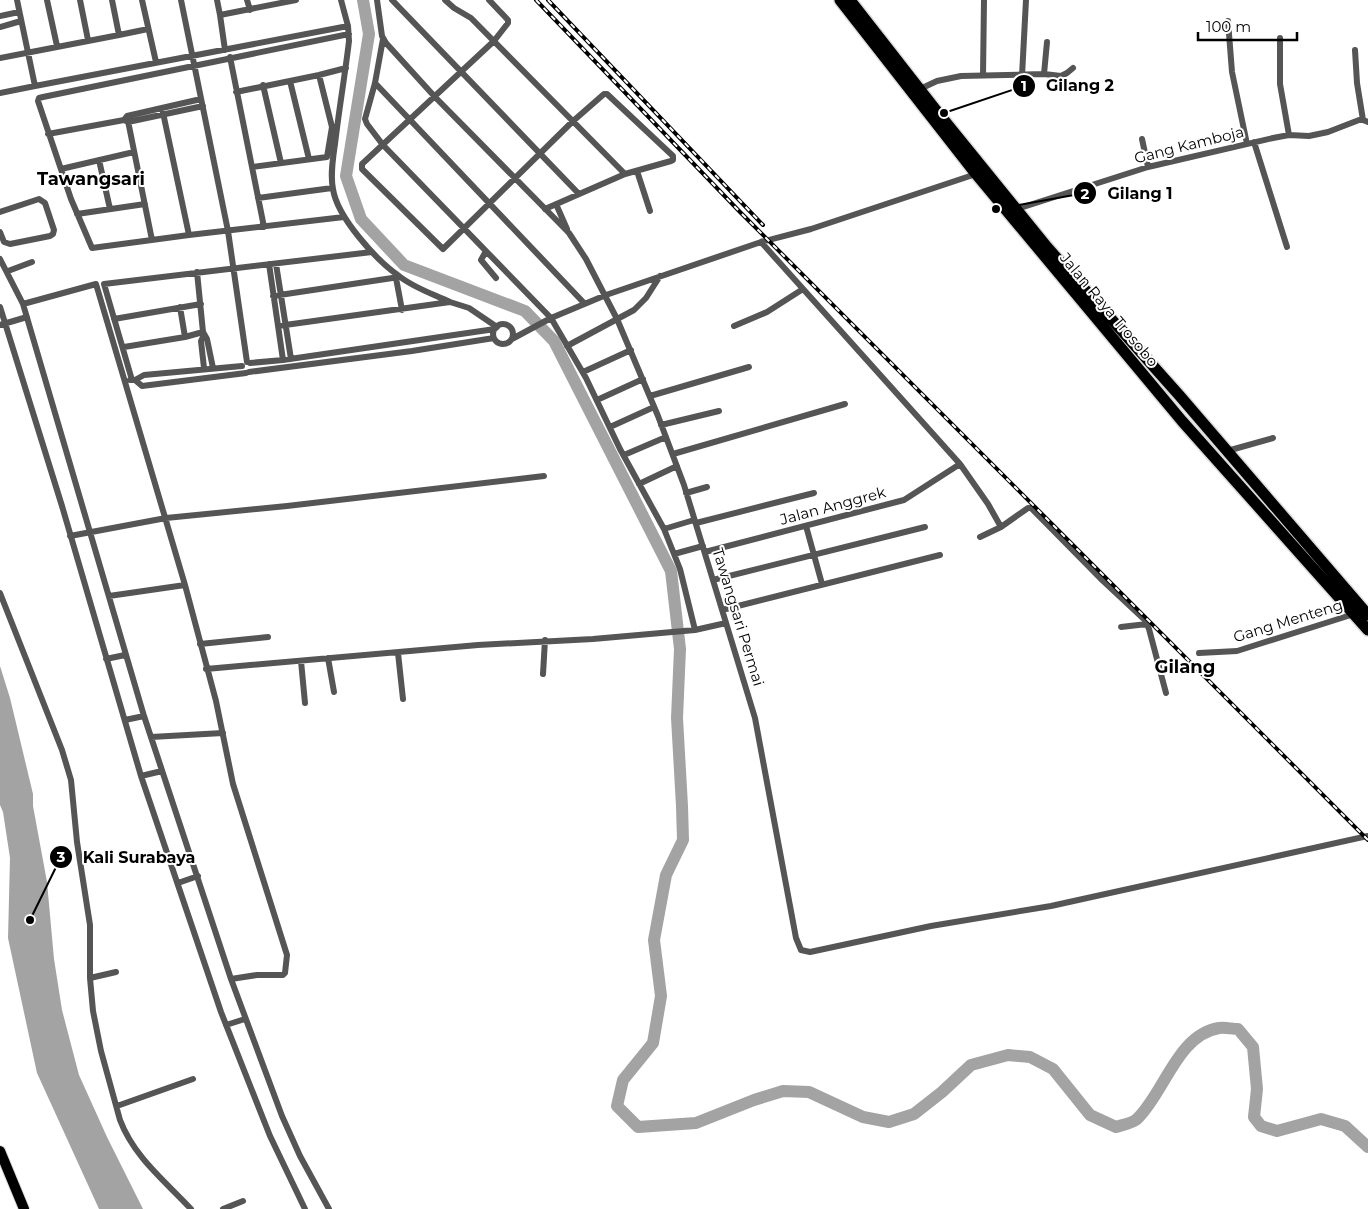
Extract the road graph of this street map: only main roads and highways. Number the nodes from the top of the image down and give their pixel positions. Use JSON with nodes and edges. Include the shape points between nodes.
{"nodes":[{"id":1,"x":840,"y":0,"type":"edge"},
{"id":2,"x":850,"y":0,"type":"edge"},
{"id":3,"x":1199,"y":418,"type":"junction"},
{"id":4,"x":1190,"y":429,"type":"junction"},
{"id":5,"x":1210,"y":432,"type":"junction"},
{"id":6,"x":1201,"y":442,"type":"junction"},
{"id":7,"x":1368,"y":615,"type":"edge"},
{"id":8,"x":1368,"y":630,"type":"edge"},
{"id":9,"x":0,"y":1151,"type":"edge"},
{"id":10,"x":24,"y":1209,"type":"edge"}],
"edges":[{"from":1,"to":4,"type":"highway","name":"Jalan Raya Trosobo","via":[[976,174]]},
{"from":2,"to":3,"type":"highway","name":"Jalan Raya Trosobo","via":[[1017,209]]},
{"from":3,"to":4,"type":"highway"},
{"from":3,"to":5,"type":"highway","name":"Jalan Raya Trosobo"},
{"from":4,"to":6,"type":"highway","name":"Jalan Raya Trosobo"},
{"from":5,"to":6,"type":"highway","via":[[1203,436]]},
{"from":5,"to":7,"type":"highway","name":"Jalan Raya Trosobo"},
{"from":6,"to":8,"type":"highway","name":"Jalan Raya Trosobo"},
{"from":9,"to":10,"type":"main road"}]}
